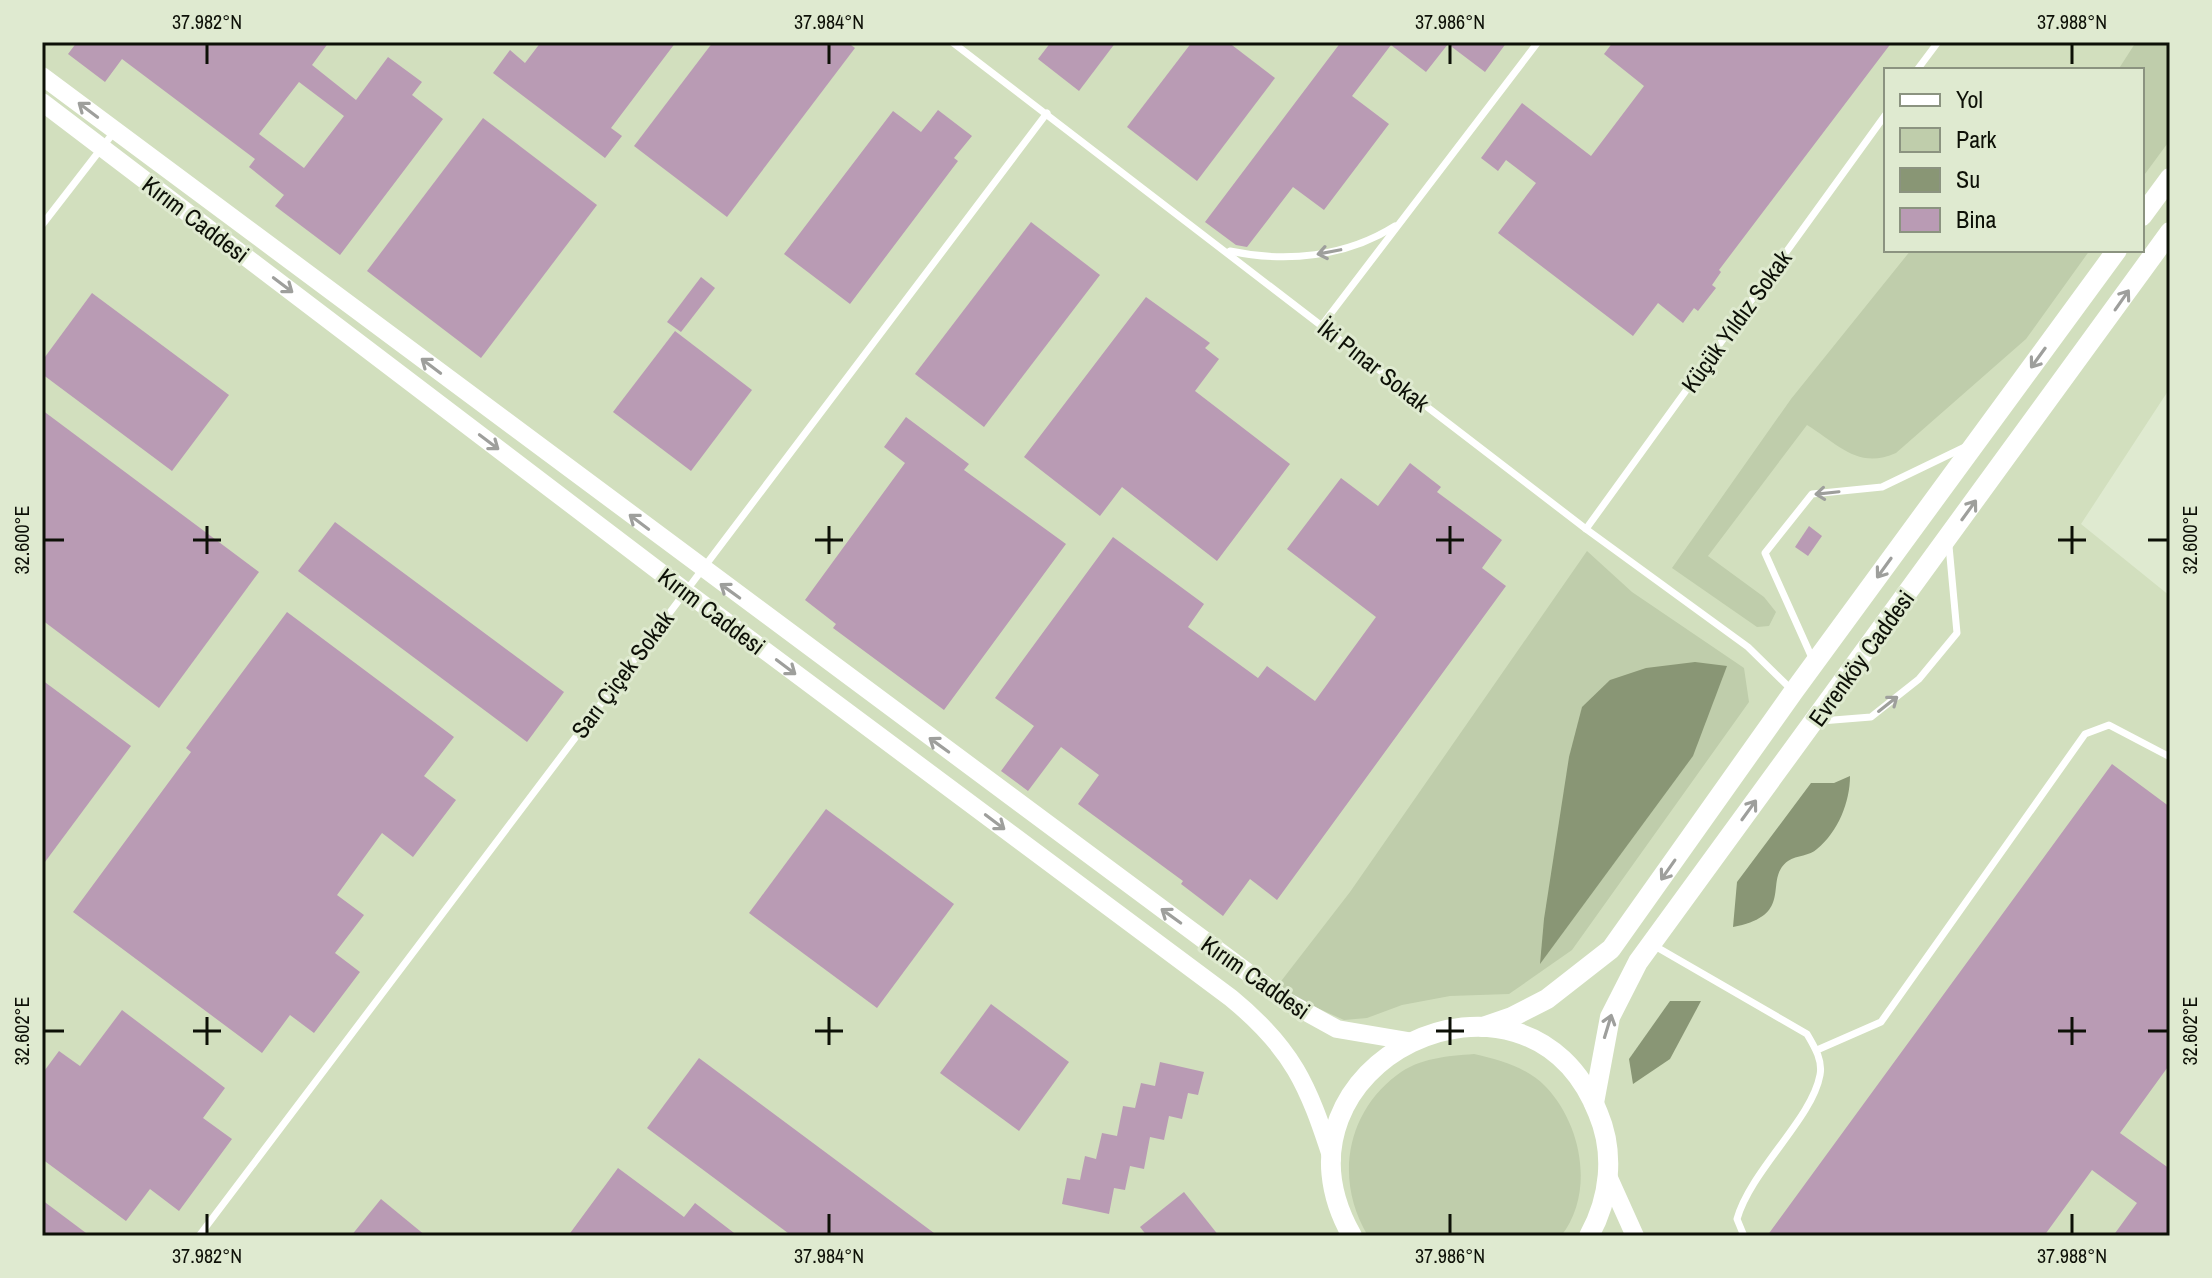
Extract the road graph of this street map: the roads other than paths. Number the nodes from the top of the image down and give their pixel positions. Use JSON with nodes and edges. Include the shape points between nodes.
{"nodes":[{"id":1,"x":952,"y":42,"type":"edge"},
{"id":2,"x":1538,"y":42,"type":"edge"},
{"id":3,"x":1938,"y":42,"type":"edge"},
{"id":4,"x":1918,"y":68,"type":"edge"},
{"id":5,"x":42,"y":76,"type":"edge"},
{"id":6,"x":42,"y":102,"type":"edge"},
{"id":7,"x":1047,"y":113,"type":"junction"},
{"id":8,"x":1884,"y":117,"type":"edge"},
{"id":9,"x":115,"y":130,"type":"junction"},
{"id":10,"x":102,"y":147,"type":"junction"},
{"id":11,"x":2170,"y":178,"type":"edge"},
{"id":12,"x":2144,"y":213,"type":"edge"},
{"id":13,"x":1400,"y":222,"type":"junction"},
{"id":14,"x":42,"y":225,"type":"edge"},
{"id":15,"x":2170,"y":232,"type":"edge"},
{"id":16,"x":1225,"y":250,"type":"junction"},
{"id":17,"x":2116,"y":252,"type":"edge"},
{"id":18,"x":1322,"y":325,"type":"junction"},
{"id":19,"x":1978,"y":440,"type":"junction"},
{"id":20,"x":1586,"y":529,"type":"junction"},
{"id":21,"x":1948,"y":539,"type":"junction"},
{"id":22,"x":701,"y":569,"type":"junction"},
{"id":23,"x":685,"y":591,"type":"junction"},
{"id":24,"x":1814,"y":663,"type":"junction"},
{"id":25,"x":1794,"y":691,"type":"junction"},
{"id":26,"x":1814,"y":721,"type":"junction"},
{"id":27,"x":2170,"y":757,"type":"edge"},
{"id":28,"x":1651,"y":943,"type":"junction"},
{"id":29,"x":1483,"y":1027,"type":"junction"},
{"id":30,"x":1408,"y":1041,"type":"junction"},
{"id":31,"x":1817,"y":1050,"type":"junction"},
{"id":32,"x":1594,"y":1103,"type":"junction"},
{"id":33,"x":1332,"y":1159,"type":"junction"},
{"id":34,"x":1608,"y":1176,"type":"junction"},
{"id":35,"x":1348,"y":1232,"type":"edge"},
{"id":36,"x":199,"y":1236,"type":"edge"},
{"id":37,"x":1589,"y":1236,"type":"edge"},
{"id":38,"x":1635,"y":1236,"type":"edge"},
{"id":39,"x":1744,"y":1236,"type":"edge"}],
"edges":[{"from":1,"to":7,"type":"lane","name":"İki Pınar Sokak"},
{"from":2,"to":13,"type":"lane"},
{"from":3,"to":4,"type":"lane"},
{"from":9,"to":5,"type":"street","name":"Kırım Caddesi","one_way":true},
{"from":6,"to":10,"type":"street","name":"Kırım Caddesi"},
{"from":7,"to":16,"type":"lane","name":"İki Pınar Sokak"},
{"from":7,"to":22,"type":"lane","name":"Sarı Çiçek Sokak"},
{"from":8,"to":20,"type":"lane","name":"Küçük Yıldız Sokak"},
{"from":9,"to":10,"type":"lane"},
{"from":22,"to":9,"type":"street","name":"Kırım Caddesi","one_way":true},
{"from":10,"to":14,"type":"lane"},
{"from":10,"to":23,"type":"street","name":"Kırım Caddesi","one_way":true},
{"from":11,"to":12,"type":"main road"},
{"from":13,"to":16,"type":"lane","one_way":true,"via":[[1368,240],[1317,254],[1274,257]]},
{"from":13,"to":18,"type":"lane"},
{"from":21,"to":15,"type":"main road","name":"Evrenköy Caddesi","one_way":true},
{"from":16,"to":18,"type":"lane","name":"İki Pınar Sokak"},
{"from":17,"to":19,"type":"main road","name":"Evrenköy Caddesi","one_way":true},
{"from":18,"to":20,"type":"lane","name":"İki Pınar Sokak"},
{"from":19,"to":24,"type":"main road","name":"Evrenköy Caddesi","one_way":true},
{"from":19,"to":24,"type":"lane","one_way":true,"via":[[1882,487],[1812,494],[1765,553]]},
{"from":20,"to":25,"type":"lane","name":"İki Pınar Sokak","via":[[1748,647]]},
{"from":21,"to":26,"type":"main road","name":"Evrenköy Caddesi"},
{"from":26,"to":21,"type":"lane","one_way":true,"via":[[1871,717],[1919,679],[1957,633]]},
{"from":22,"to":23,"type":"lane","name":"Sarı Çiçek Sokak"},
{"from":30,"to":22,"type":"street","name":"Kırım Caddesi","one_way":true,"via":[[1354,1034],[1294,1007]]},
{"from":23,"to":33,"type":"street","name":"Kırım Caddesi","one_way":true,"via":[[1255,1018],[1296,1066]]},
{"from":23,"to":36,"type":"lane","name":"Sarı Çiçek Sokak"},
{"from":24,"to":25,"type":"main road","name":"Evrenköy Caddesi"},
{"from":25,"to":29,"type":"main road","name":"Evrenköy Caddesi","one_way":true,"via":[[1611,949],[1547,999]]},
{"from":28,"to":26,"type":"main road","name":"Evrenköy Caddesi","one_way":true},
{"from":27,"to":31,"type":"lane","via":[[2109,725],[2085,734],[1881,1022]]},
{"from":28,"to":31,"type":"lane","via":[[1807,1034]]},
{"from":32,"to":28,"type":"main road","name":"Evrenköy Caddesi","one_way":true,"via":[[1610,1017]]},
{"from":29,"to":30,"type":"main road","via":[[1445,1028]]},
{"from":29,"to":32,"type":"main road","via":[[1518,1034],[1549,1050],[1575,1074]]},
{"from":30,"to":33,"type":"main road","via":[[1374,1065],[1349,1098]]},
{"from":31,"to":39,"type":"lane","via":[[1821,1074],[1808,1102],[1743,1199],[1737,1219]]},
{"from":32,"to":34,"type":"main road","via":[[1605,1131]]},
{"from":33,"to":35,"type":"main road","via":[[1335,1193]]},
{"from":34,"to":37,"type":"main road"},
{"from":34,"to":38,"type":"street"}]}
